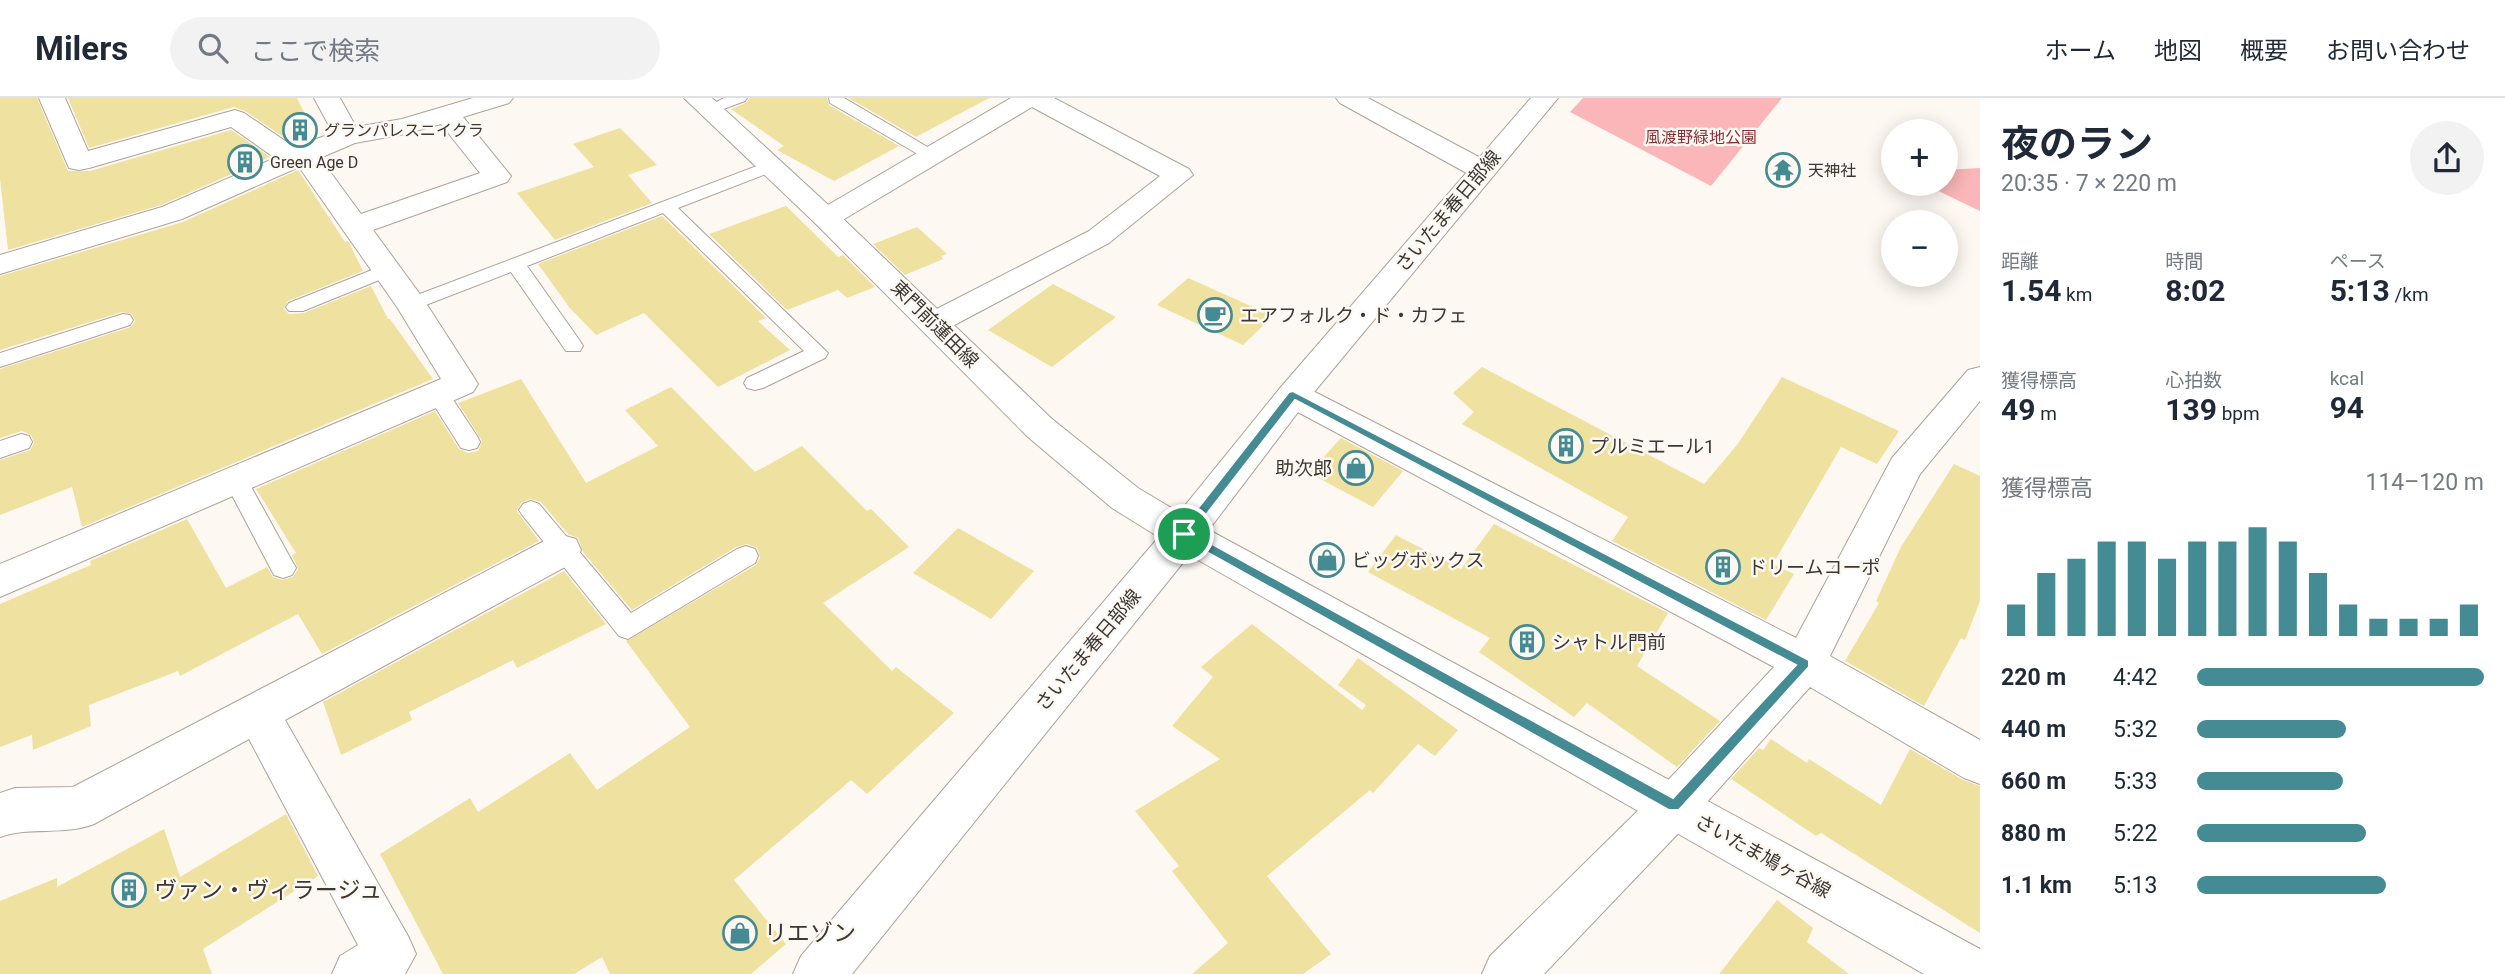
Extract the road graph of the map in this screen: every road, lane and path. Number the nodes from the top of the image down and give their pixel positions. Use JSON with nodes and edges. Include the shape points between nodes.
{"nodes":[{"id":1,"x":51,"y":98,"type":"edge"},
{"id":2,"x":327,"y":98,"type":"edge"},
{"id":3,"x":500,"y":98,"type":"edge"},
{"id":4,"x":1029,"y":98,"type":"edge"},
{"id":5,"x":1035,"y":98,"type":"edge"},
{"id":6,"x":1349,"y":98,"type":"edge"},
{"id":7,"x":1545,"y":98,"type":"edge"},
{"id":8,"x":836,"y":100,"type":"edge"},
{"id":9,"x":716,"y":102,"type":"edge"},
{"id":10,"x":447,"y":114,"type":"junction"},
{"id":11,"x":348,"y":136,"type":"junction"},
{"id":12,"x":298,"y":156,"type":"junction"},
{"id":13,"x":934,"y":156,"type":"junction"},
{"id":14,"x":770,"y":166,"type":"junction"},
{"id":15,"x":1482,"y":170,"type":"junction"},
{"id":16,"x":666,"y":206,"type":"junction"},
{"id":17,"x":826,"y":218,"type":"junction"},
{"id":18,"x":355,"y":226,"type":"junction"},
{"id":19,"x":515,"y":264,"type":"junction"},
{"id":20,"x":0,"y":265,"type":"edge"},
{"id":21,"x":387,"y":270,"type":"junction"},
{"id":22,"x":411,"y":304,"type":"junction"},
{"id":23,"x":296,"y":307,"type":"dead end"},
{"id":24,"x":123,"y":320,"type":"dead end"},
{"id":25,"x":934,"y":323,"type":"junction"},
{"id":26,"x":573,"y":346,"type":"dead end"},
{"id":27,"x":0,"y":360,"type":"edge"},
{"id":28,"x":1980,"y":378,"type":"edge"},
{"id":29,"x":755,"y":383,"type":"dead end"},
{"id":30,"x":438,"y":394,"type":"junction"},
{"id":31,"x":1293,"y":395,"type":"junction"},
{"id":32,"x":469,"y":442,"type":"dead end"},
{"id":33,"x":236,"y":480,"type":"junction"},
{"id":34,"x":531,"y":510,"type":"dead end"},
{"id":35,"x":1184,"y":534,"type":"junction"},
{"id":36,"x":562,"y":550,"type":"junction"},
{"id":37,"x":746,"y":556,"type":"dead end"},
{"id":38,"x":283,"y":568,"type":"dead end"},
{"id":39,"x":0,"y":581,"type":"edge"},
{"id":40,"x":1805,"y":663,"type":"junction"},
{"id":41,"x":258,"y":713,"type":"junction"},
{"id":42,"x":1980,"y":764,"type":"edge"},
{"id":43,"x":1674,"y":806,"type":"junction"},
{"id":44,"x":0,"y":816,"type":"edge"},
{"id":45,"x":358,"y":974,"type":"edge"},
{"id":46,"x":819,"y":974,"type":"edge"},
{"id":47,"x":1508,"y":974,"type":"edge"},
{"id":48,"x":1974,"y":974,"type":"edge"}],
"edges":[{"from":1,"to":12,"type":"street","via":[[79,162],[234,118]]},
{"from":2,"to":11,"type":"street"},
{"from":3,"to":10,"type":"street"},
{"from":4,"to":13,"type":"street"},
{"from":5,"to":25,"type":"street","via":[[1179,175],[1099,237]]},
{"from":6,"to":15,"type":"street"},
{"from":7,"to":15,"type":"street","name":"さいたま春日部線"},
{"from":8,"to":13,"type":"lane"},
{"from":9,"to":14,"type":"street","name":"東門前蓮田線"},
{"from":10,"to":11,"type":"street"},
{"from":10,"to":18,"type":"street","via":[[497,176]]},
{"from":11,"to":12,"type":"street"},
{"from":12,"to":18,"type":"street"},
{"from":12,"to":20,"type":"street","via":[[172,213]]},
{"from":13,"to":17,"type":"street"},
{"from":14,"to":16,"type":"lane"},
{"from":14,"to":17,"type":"street","name":"東門前蓮田線"},
{"from":15,"to":31,"type":"street","name":"さいたま春日部線"},
{"from":16,"to":19,"type":"lane"},
{"from":16,"to":29,"type":"lane","via":[[818,353]]},
{"from":17,"to":25,"type":"street","name":"東門前蓮田線"},
{"from":18,"to":21,"type":"street"},
{"from":19,"to":22,"type":"lane"},
{"from":19,"to":26,"type":"lane"},
{"from":21,"to":22,"type":"street"},
{"from":21,"to":23,"type":"lane"},
{"from":22,"to":30,"type":"street","via":[[461,384]]},
{"from":24,"to":27,"type":"lane"},
{"from":25,"to":35,"type":"street","name":"東門前蓮田線","via":[[1075,458],[1125,498]]},
{"from":28,"to":40,"type":"street","via":[[1905,467]]},
{"from":30,"to":32,"type":"lane"},
{"from":30,"to":33,"type":"street"},
{"from":31,"to":35,"type":"street","name":"さいたま春日部線"},
{"from":31,"to":40,"type":"street"},
{"from":33,"to":38,"type":"lane"},
{"from":33,"to":39,"type":"street"},
{"from":34,"to":36,"type":"lane"},
{"from":35,"to":43,"type":"street","name":"さいたま鳩ヶ谷線"},
{"from":35,"to":46,"type":"street","name":"さいたま春日部線"},
{"from":36,"to":37,"type":"lane","via":[[628,628]]},
{"from":36,"to":41,"type":"street"},
{"from":40,"to":42,"type":"street"},
{"from":40,"to":43,"type":"street"},
{"from":41,"to":44,"type":"street","via":[[77,809],[15,810]]},
{"from":41,"to":45,"type":"street","via":[[390,954]]},
{"from":43,"to":47,"type":"street"},
{"from":43,"to":48,"type":"street","name":"さいたま鳩ヶ谷線"}]}
